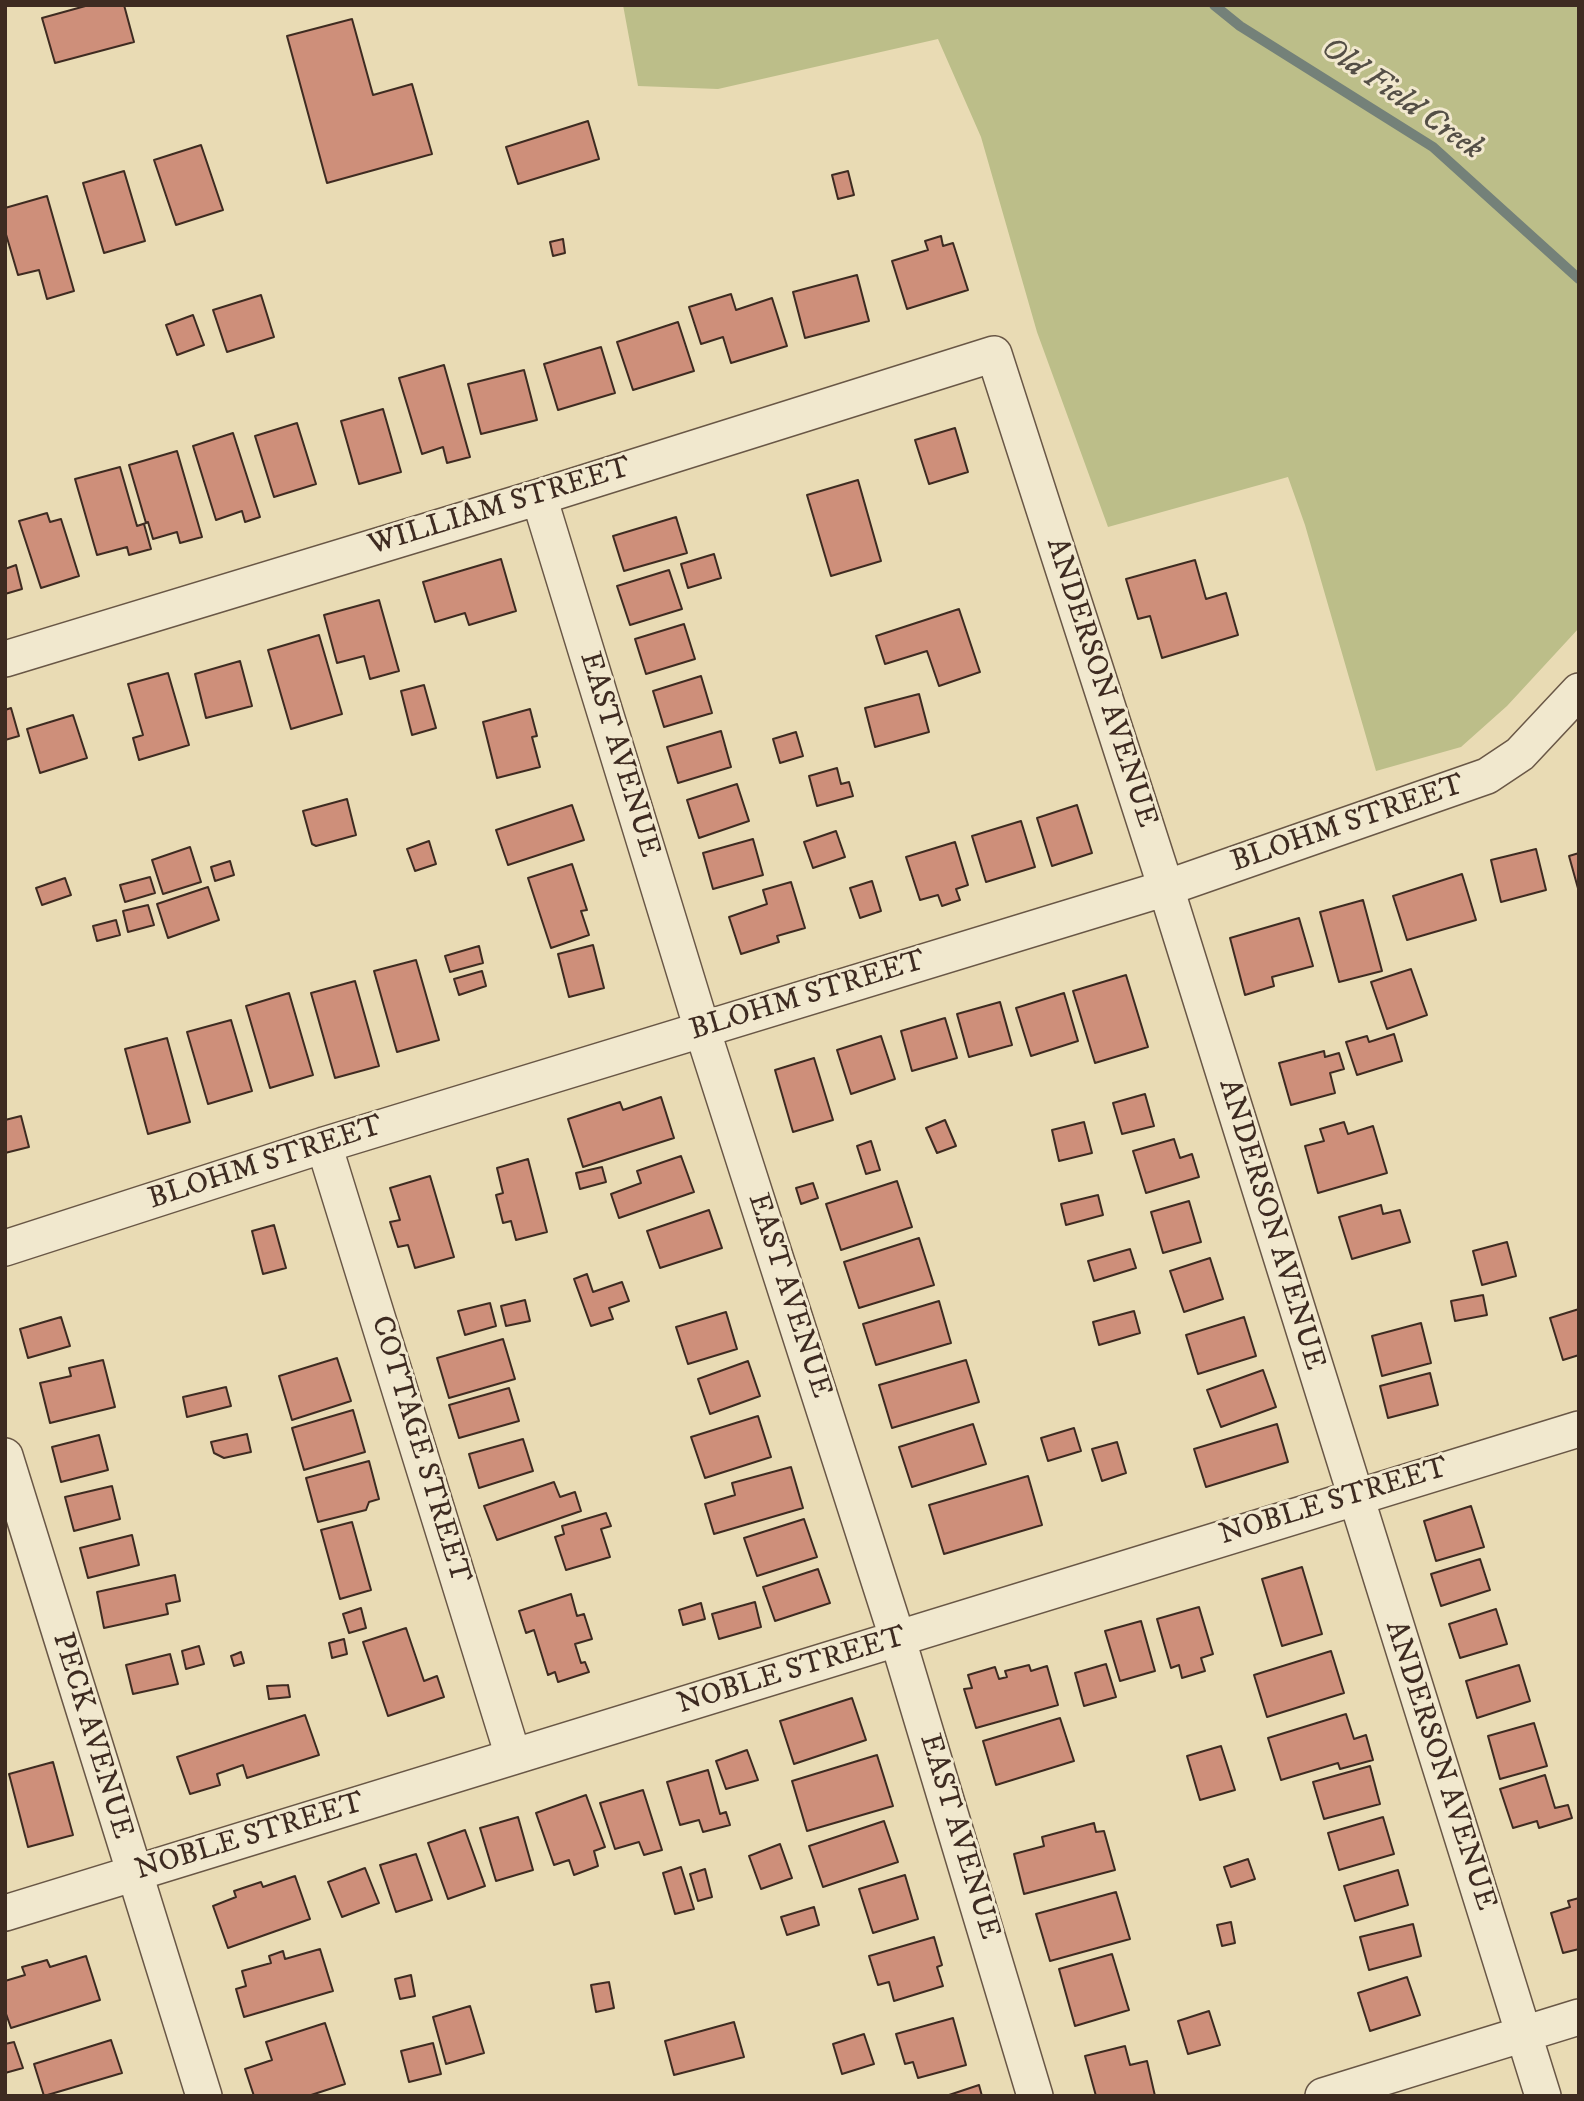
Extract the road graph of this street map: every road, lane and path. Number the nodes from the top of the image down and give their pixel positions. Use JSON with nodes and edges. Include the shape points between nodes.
{"nodes":[{"id":1,"x":995,"y":354,"type":"joint"},
{"id":2,"x":539,"y":498,"type":"junction"},
{"id":3,"x":5,"y":659,"type":"edge"},
{"id":4,"x":1579,"y":691,"type":"edge"},
{"id":5,"x":1166,"y":888,"type":"junction"},
{"id":6,"x":702,"y":1029,"type":"junction"},
{"id":7,"x":324,"y":1144,"type":"junction"},
{"id":8,"x":5,"y":1248,"type":"edge"},
{"id":9,"x":1579,"y":1429,"type":"edge"},
{"id":10,"x":5,"y":1456,"type":"edge"},
{"id":11,"x":1354,"y":1496,"type":"junction"},
{"id":12,"x":898,"y":1640,"type":"junction"},
{"id":13,"x":513,"y":1756,"type":"junction"},
{"id":14,"x":133,"y":1874,"type":"junction"},
{"id":15,"x":5,"y":1913,"type":"edge"},
{"id":16,"x":1579,"y":2017,"type":"edge"},
{"id":17,"x":1525,"y":2034,"type":"junction"},
{"id":18,"x":204,"y":2096,"type":"edge"},
{"id":19,"x":1035,"y":2096,"type":"edge"},
{"id":20,"x":1324,"y":2096,"type":"edge"},
{"id":21,"x":1543,"y":2096,"type":"edge"}],
"edges":[{"from":1,"to":2,"type":"street","name":"WILLIAM STREET"},
{"from":1,"to":5,"type":"street","name":"ANDERSON AVENUE"},
{"from":2,"to":3,"type":"street","name":"WILLIAM STREET"},
{"from":2,"to":6,"type":"street","name":"EAST AVENUE"},
{"from":4,"to":5,"type":"street","name":"BLOHM STREET","via":[[1520,754],[1487,776]]},
{"from":5,"to":6,"type":"street","name":"BLOHM STREET"},
{"from":5,"to":11,"type":"street","name":"ANDERSON AVENUE"},
{"from":6,"to":7,"type":"street","name":"BLOHM STREET"},
{"from":6,"to":12,"type":"street","name":"EAST AVENUE"},
{"from":7,"to":8,"type":"street","name":"BLOHM STREET"},
{"from":7,"to":13,"type":"street","name":"COTTAGE STREET"},
{"from":9,"to":11,"type":"street","name":"NOBLE STREET"},
{"from":10,"to":14,"type":"street","name":"PECK AVENUE"},
{"from":11,"to":12,"type":"street","name":"NOBLE STREET"},
{"from":11,"to":17,"type":"street","name":"ANDERSON AVENUE"},
{"from":12,"to":13,"type":"street","name":"NOBLE STREET"},
{"from":12,"to":19,"type":"street","name":"EAST AVENUE"},
{"from":13,"to":14,"type":"street","name":"NOBLE STREET"},
{"from":14,"to":15,"type":"street","name":"NOBLE STREET"},
{"from":14,"to":18,"type":"street","name":"PECK AVENUE"},
{"from":16,"to":17,"type":"street"},
{"from":17,"to":20,"type":"street"},
{"from":17,"to":21,"type":"street","name":"ANDERSON AVENUE"}]}
